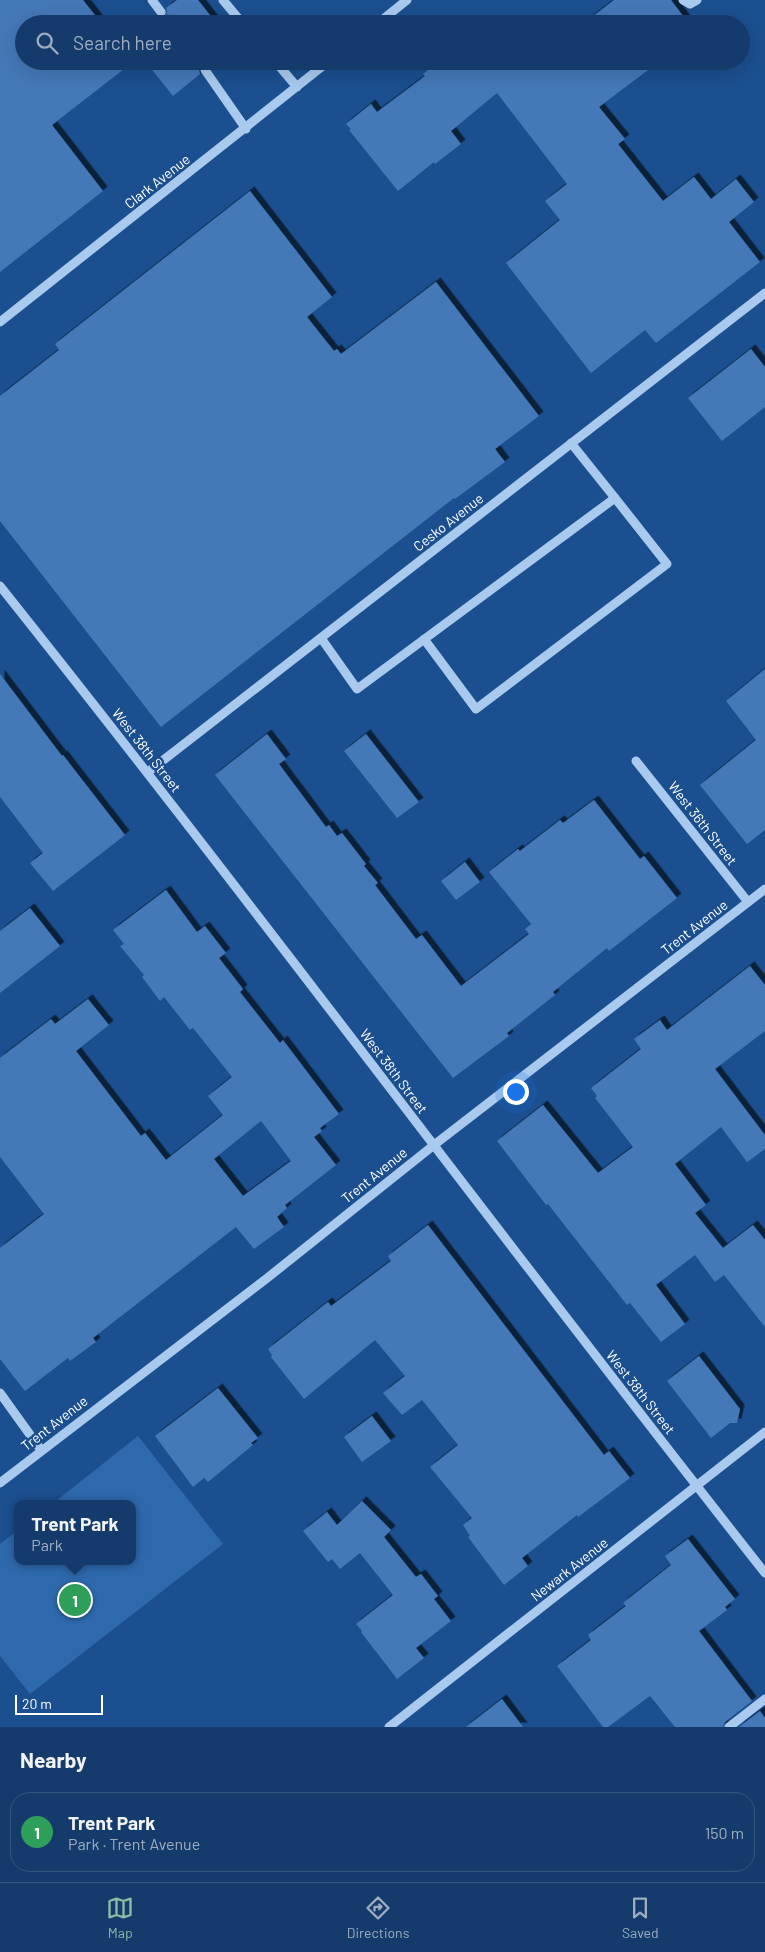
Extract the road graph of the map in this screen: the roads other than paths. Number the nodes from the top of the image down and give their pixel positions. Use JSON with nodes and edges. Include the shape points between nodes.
{"nodes":[{"id":1,"x":152,"y":0,"type":"edge"},
{"id":2,"x":223,"y":0,"type":"edge"},
{"id":3,"x":407,"y":0,"type":"edge"},
{"id":4,"x":683,"y":0,"type":"edge"},
{"id":5,"x":696,"y":0,"type":"edge"},
{"id":6,"x":161,"y":12,"type":"tunnel mouth"},
{"id":7,"x":236,"y":15,"type":"edge"},
{"id":8,"x":388,"y":15,"type":"edge"},
{"id":9,"x":205,"y":70,"type":"tunnel mouth"},
{"id":10,"x":283,"y":70,"type":"edge"},
{"id":11,"x":319,"y":70,"type":"edge"},
{"id":12,"x":297,"y":87,"type":"junction"},
{"id":13,"x":246,"y":129,"type":"junction"},
{"id":14,"x":765,"y":293,"type":"edge"},
{"id":15,"x":0,"y":322,"type":"edge"},
{"id":16,"x":571,"y":444,"type":"junction"},
{"id":17,"x":615,"y":498,"type":"junction"},
{"id":18,"x":0,"y":586,"type":"edge"},
{"id":19,"x":321,"y":638,"type":"junction"},
{"id":20,"x":424,"y":639,"type":"junction"},
{"id":21,"x":636,"y":761,"type":"dead end"},
{"id":22,"x":148,"y":772,"type":"junction"},
{"id":23,"x":765,"y":890,"type":"edge"},
{"id":24,"x":748,"y":902,"type":"junction"},
{"id":25,"x":434,"y":1145,"type":"junction"},
{"id":26,"x":0,"y":1393,"type":"edge"},
{"id":27,"x":765,"y":1432,"type":"edge"},
{"id":28,"x":41,"y":1450,"type":"junction"},
{"id":29,"x":0,"y":1482,"type":"edge"},
{"id":30,"x":696,"y":1486,"type":"junction"},
{"id":31,"x":765,"y":1573,"type":"edge"},
{"id":32,"x":765,"y":1699,"type":"edge"},
{"id":33,"x":389,"y":1727,"type":"edge"},
{"id":34,"x":729,"y":1727,"type":"edge"}],
"edges":[{"from":1,"to":6,"type":"street"},
{"from":2,"to":7,"type":"street"},
{"from":3,"to":8,"type":"street"},
{"from":4,"to":5,"type":"street","via":[[690,4]]},
{"from":9,"to":13,"type":"street"},
{"from":10,"to":12,"type":"street"},
{"from":11,"to":12,"type":"street","name":"Clark Avenue"},
{"from":12,"to":13,"type":"street","name":"Clark Avenue"},
{"from":13,"to":15,"type":"street","name":"Clark Avenue"},
{"from":14,"to":16,"type":"street","name":"Cesko Avenue"},
{"from":16,"to":17,"type":"street"},
{"from":16,"to":19,"type":"street","name":"Cesko Avenue"},
{"from":17,"to":20,"type":"street"},
{"from":17,"to":20,"type":"street","via":[[667,564],[476,709]]},
{"from":18,"to":22,"type":"street","name":"West 38th Street"},
{"from":19,"to":20,"type":"street","via":[[357,689]]},
{"from":19,"to":22,"type":"street","name":"Cesko Avenue"},
{"from":21,"to":24,"type":"street","name":"West 36th Street"},
{"from":22,"to":25,"type":"street","name":"West 38th Street"},
{"from":23,"to":24,"type":"street","name":"Trent Avenue"},
{"from":24,"to":25,"type":"street","name":"Trent Avenue"},
{"from":25,"to":28,"type":"street","name":"Trent Avenue","via":[[266,1279]]},
{"from":25,"to":30,"type":"street","name":"West 38th Street"},
{"from":26,"to":28,"type":"street"},
{"from":27,"to":30,"type":"street","name":"Newark Avenue"},
{"from":28,"to":29,"type":"street","name":"Trent Avenue"},
{"from":30,"to":31,"type":"street","name":"West 38th Street"},
{"from":30,"to":33,"type":"street","name":"Newark Avenue"},
{"from":32,"to":34,"type":"street"}]}
